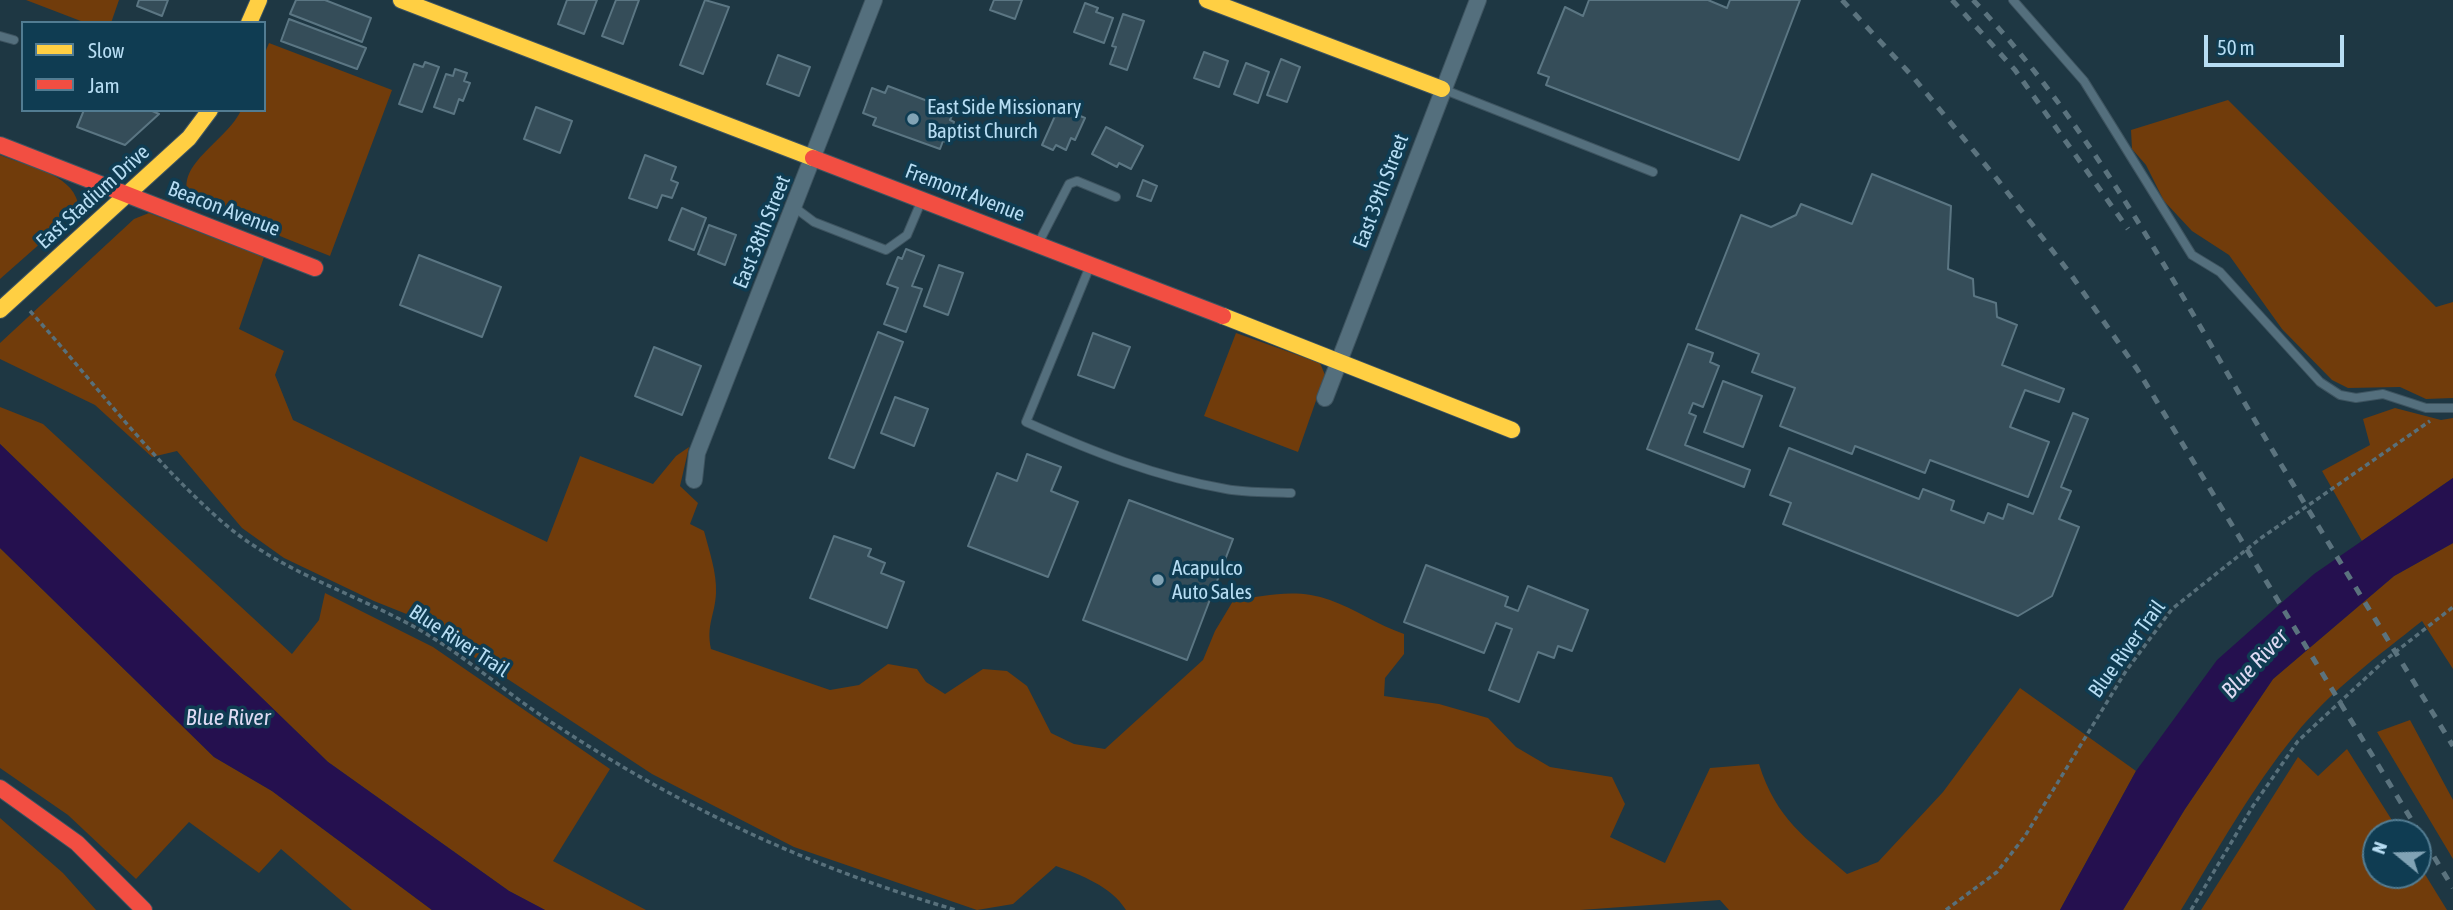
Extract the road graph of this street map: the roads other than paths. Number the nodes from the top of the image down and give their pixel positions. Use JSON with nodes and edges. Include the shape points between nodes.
{"nodes":[{"id":1,"x":259,"y":0,"type":"edge"},
{"id":2,"x":401,"y":0,"type":"edge"},
{"id":3,"x":874,"y":0,"type":"edge"},
{"id":4,"x":1207,"y":0,"type":"edge"},
{"id":5,"x":1478,"y":0,"type":"edge"},
{"id":6,"x":2013,"y":0,"type":"edge"},
{"id":7,"x":419,"y":3,"type":"edge"},
{"id":8,"x":250,"y":21,"type":"edge"},
{"id":9,"x":0,"y":36,"type":"edge"},
{"id":10,"x":14,"y":40,"type":"dead end"},
{"id":11,"x":1442,"y":89,"type":"junction"},
{"id":12,"x":208,"y":112,"type":"edge"},
{"id":13,"x":0,"y":145,"type":"edge"},
{"id":14,"x":814,"y":158,"type":"junction"},
{"id":15,"x":1653,"y":172,"type":"dead end"},
{"id":16,"x":127,"y":195,"type":"junction"},
{"id":17,"x":1116,"y":197,"type":"dead end"},
{"id":18,"x":922,"y":200,"type":"junction"},
{"id":19,"x":794,"y":207,"type":"junction"},
{"id":20,"x":1038,"y":244,"type":"junction"},
{"id":21,"x":1090,"y":264,"type":"junction"},
{"id":22,"x":315,"y":268,"type":"dead end"},
{"id":23,"x":0,"y":310,"type":"edge"},
{"id":24,"x":1339,"y":360,"type":"junction"},
{"id":25,"x":1325,"y":398,"type":"dead end"},
{"id":26,"x":2452,"y":408,"type":"edge"},
{"id":27,"x":1511,"y":430,"type":"dead end"},
{"id":28,"x":694,"y":480,"type":"dead end"},
{"id":29,"x":1291,"y":493,"type":"dead end"},
{"id":30,"x":0,"y":788,"type":"edge"},
{"id":31,"x":144,"y":910,"type":"edge"}],
"edges":[{"from":1,"to":8,"type":"street"},
{"from":2,"to":7,"type":"street","name":"Fremont Avenue"},
{"from":3,"to":14,"type":"street","name":"East 38th Street"},
{"from":4,"to":11,"type":"street"},
{"from":5,"to":11,"type":"street","name":"East 39th Street"},
{"from":6,"to":26,"type":"lane","via":[[2084,81],[2192,255],[2220,272],[2320,382],[2340,395],[2383,394],[2426,408]]},
{"from":7,"to":14,"type":"street","name":"Fremont Avenue"},
{"from":9,"to":10,"type":"lane"},
{"from":11,"to":15,"type":"lane"},
{"from":11,"to":24,"type":"street","name":"East 39th Street"},
{"from":12,"to":16,"type":"street","name":"East Stadium Drive","via":[[188,138]]},
{"from":13,"to":16,"type":"street","name":"Beacon Avenue"},
{"from":14,"to":18,"type":"street","name":"Fremont Avenue"},
{"from":14,"to":19,"type":"street","name":"East 38th Street"},
{"from":16,"to":22,"type":"street","name":"Beacon Avenue"},
{"from":16,"to":23,"type":"street","name":"East Stadium Drive"},
{"from":17,"to":20,"type":"lane","via":[[1077,181],[1069,184]]},
{"from":18,"to":19,"type":"lane","via":[[907,235],[886,250],[814,222]]},
{"from":18,"to":20,"type":"street","name":"Fremont Avenue"},
{"from":19,"to":28,"type":"street","name":"East 38th Street","via":[[697,453]]},
{"from":20,"to":21,"type":"street","name":"Fremont Avenue"},
{"from":21,"to":24,"type":"street","name":"Fremont Avenue"},
{"from":21,"to":29,"type":"lane","via":[[1026,422],[1097,453],[1175,479],[1230,490]]},
{"from":24,"to":25,"type":"street","name":"East 39th Street"},
{"from":24,"to":27,"type":"street","name":"Fremont Avenue"},
{"from":30,"to":31,"type":"street","via":[[71,836]]}]}
